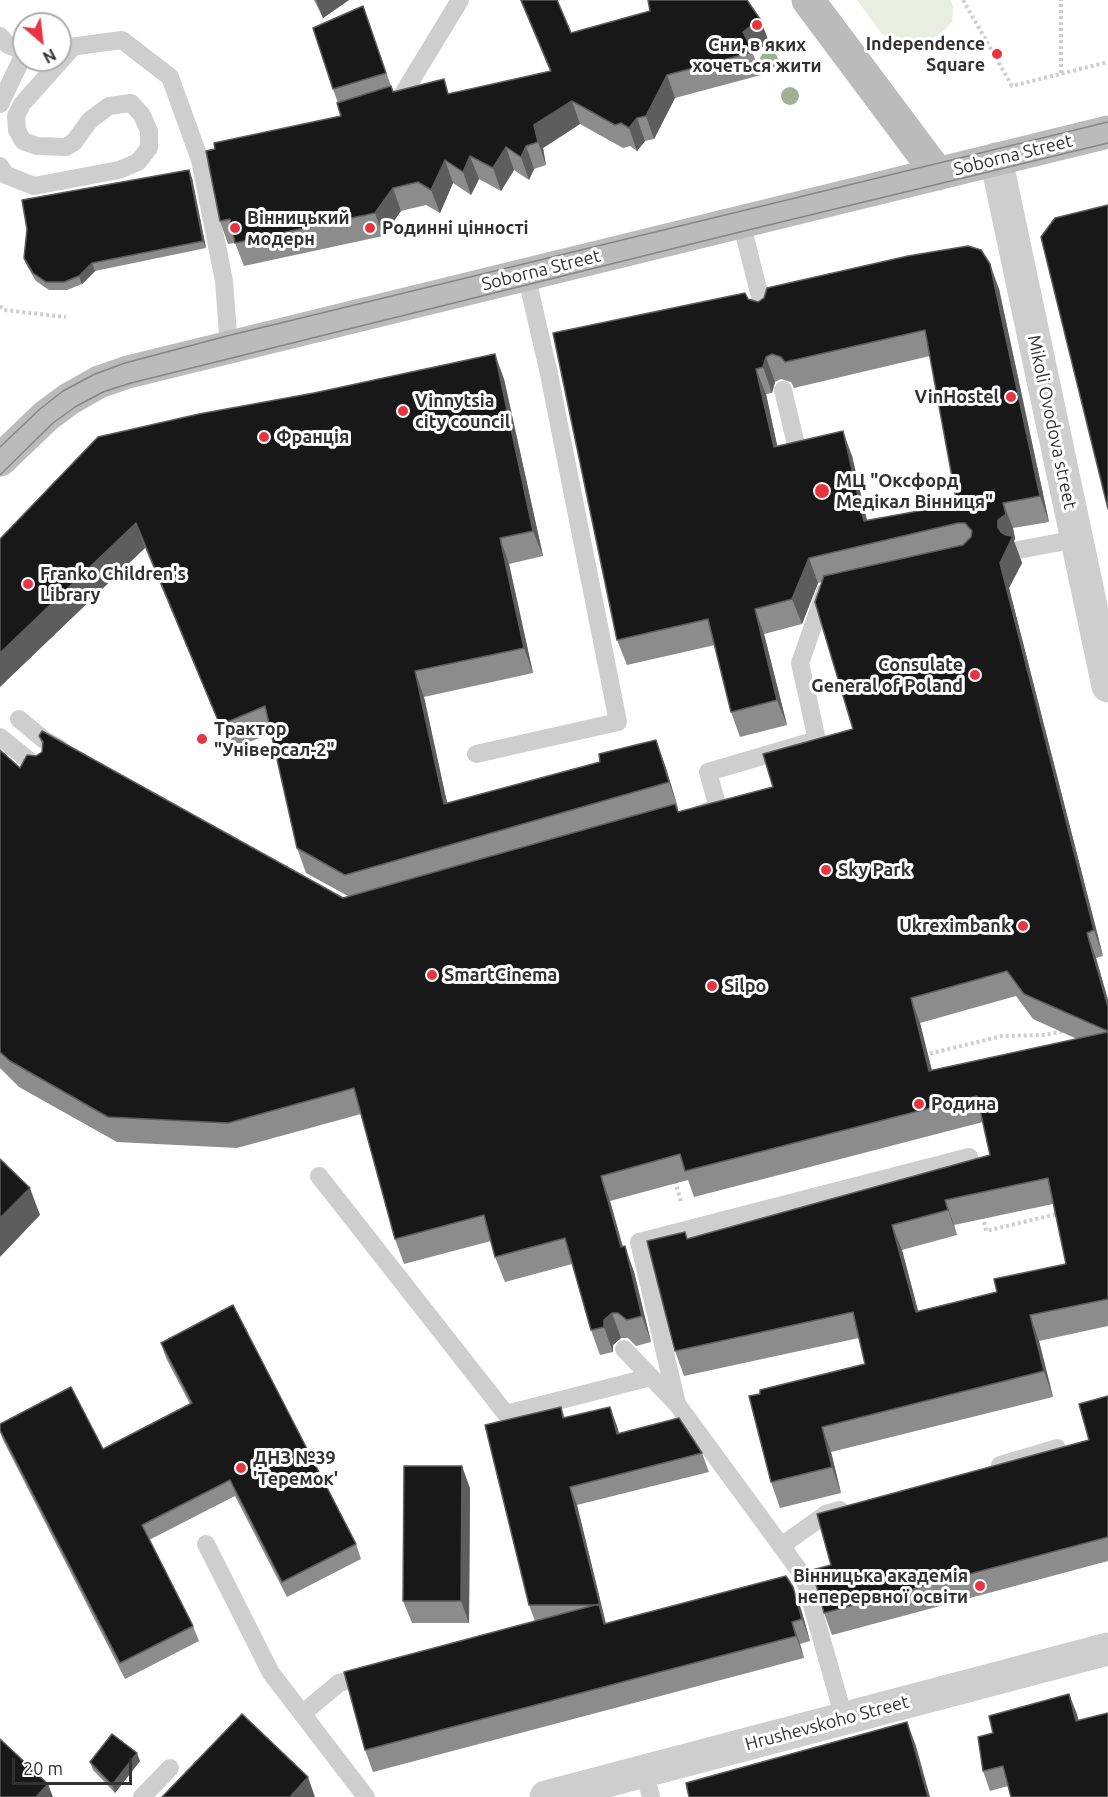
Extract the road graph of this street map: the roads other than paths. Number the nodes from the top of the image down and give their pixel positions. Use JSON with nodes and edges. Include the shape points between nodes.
{"nodes":[{"id":1,"x":460,"y":0,"type":"edge"},
{"id":2,"x":808,"y":0,"type":"edge"},
{"id":3,"x":0,"y":36,"type":"edge"},
{"id":4,"x":12,"y":47,"type":"edge"},
{"id":5,"x":72,"y":47,"type":"edge"},
{"id":6,"x":15,"y":72,"type":"edge"},
{"id":7,"x":48,"y":72,"type":"edge"},
{"id":8,"x":0,"y":104,"type":"edge"},
{"id":9,"x":368,"y":107,"type":"edge"},
{"id":10,"x":1108,"y":132,"type":"edge"},
{"id":11,"x":996,"y":159,"type":"junction"},
{"id":12,"x":0,"y":166,"type":"edge"},
{"id":13,"x":938,"y":174,"type":"junction"},
{"id":14,"x":741,"y":222,"type":"junction"},
{"id":15,"x":526,"y":274,"type":"junction"},
{"id":16,"x":765,"y":316,"type":"edge"},
{"id":17,"x":229,"y":347,"type":"junction"},
{"id":18,"x":783,"y":390,"type":"edge"},
{"id":19,"x":798,"y":453,"type":"edge"},
{"id":20,"x":0,"y":460,"type":"edge"},
{"id":21,"x":1077,"y":539,"type":"junction"},
{"id":22,"x":1018,"y":550,"type":"dead end"},
{"id":23,"x":847,"y":587,"type":"edge"},
{"id":24,"x":1107,"y":676,"type":"edge"},
{"id":25,"x":19,"y":719,"type":"dead end"},
{"id":26,"x":0,"y":737,"type":"edge"},
{"id":27,"x":476,"y":754,"type":"dead end"},
{"id":28,"x":74,"y":756,"type":"edge"},
{"id":29,"x":42,"y":771,"type":"edge"},
{"id":30,"x":684,"y":818,"type":"edge"},
{"id":31,"x":969,"y":1157,"type":"road end"},
{"id":32,"x":319,"y":1176,"type":"dead end"},
{"id":33,"x":624,"y":1349,"type":"edge"},
{"id":34,"x":651,"y":1377,"type":"junction"},
{"id":35,"x":677,"y":1404,"type":"junction"},
{"id":36,"x":1057,"y":1448,"type":"edge"},
{"id":37,"x":980,"y":1470,"type":"edge"},
{"id":38,"x":859,"y":1505,"type":"edge"},
{"id":39,"x":206,"y":1544,"type":"dead end"},
{"id":40,"x":781,"y":1546,"type":"junction"},
{"id":41,"x":1108,"y":1649,"type":"edge"},
{"id":42,"x":385,"y":1672,"type":"edge"},
{"id":43,"x":302,"y":1714,"type":"junction"},
{"id":44,"x":844,"y":1718,"type":"junction"},
{"id":45,"x":170,"y":1768,"type":"dead end"},
{"id":46,"x":648,"y":1784,"type":"edge"},
{"id":47,"x":142,"y":1797,"type":"edge"},
{"id":48,"x":366,"y":1797,"type":"edge"},
{"id":49,"x":546,"y":1797,"type":"edge"}],
"edges":[{"from":1,"to":9,"type":"lane","via":[[401,97]]},
{"from":2,"to":13,"type":"street"},
{"from":3,"to":4,"type":"lane"},
{"from":5,"to":17,"type":"lane","via":[[122,40],[170,77],[206,158],[224,281]]},
{"from":6,"to":8,"type":"lane"},
{"from":7,"to":12,"type":"lane","via":[[16,116],[23,141],[37,146],[66,147],[109,106],[131,103],[149,130],[149,148],[138,162],[119,170],[34,186],[6,175]]},
{"from":10,"to":11,"type":"street","name":"Soborna Street"},
{"from":11,"to":13,"type":"street","name":"Soborna Street"},
{"from":11,"to":21,"type":"street","name":"Mikoli Ovodova street"},
{"from":13,"to":14,"type":"street","name":"Soborna Street"},
{"from":14,"to":15,"type":"street","name":"Soborna Street"},
{"from":14,"to":16,"type":"lane"},
{"from":15,"to":17,"type":"street","name":"Soborna Street"},
{"from":15,"to":27,"type":"lane","via":[[618,722]]},
{"from":17,"to":20,"type":"street","name":"Soborna Street","via":[[99,382],[46,416]]},
{"from":18,"to":19,"type":"lane"},
{"from":21,"to":22,"type":"lane"},
{"from":21,"to":24,"type":"street","name":"Mikoli Ovodova street"},
{"from":23,"to":30,"type":"lane","via":[[825,592],[800,663],[817,740],[708,772],[718,808]]},
{"from":25,"to":28,"type":"lane","via":[[43,739]]},
{"from":26,"to":29,"type":"lane"},
{"from":31,"to":35,"type":"lane","via":[[639,1242]]},
{"from":32,"to":34,"type":"lane","via":[[506,1414]]},
{"from":33,"to":34,"type":"lane"},
{"from":34,"to":35,"type":"lane"},
{"from":35,"to":40,"type":"lane"},
{"from":36,"to":37,"type":"lane"},
{"from":38,"to":40,"type":"lane","via":[[826,1515]]},
{"from":39,"to":43,"type":"lane","via":[[271,1673]]},
{"from":40,"to":44,"type":"lane","via":[[804,1577]]},
{"from":41,"to":44,"type":"street","name":"Hrushevskoho Street"},
{"from":42,"to":43,"type":"lane","via":[[339,1683]]},
{"from":43,"to":48,"type":"lane"},
{"from":44,"to":46,"type":"street","name":"Hrushevskoho Street"},
{"from":45,"to":47,"type":"lane"},
{"from":46,"to":49,"type":"street","name":"Hrushevskoho Street"}]}
